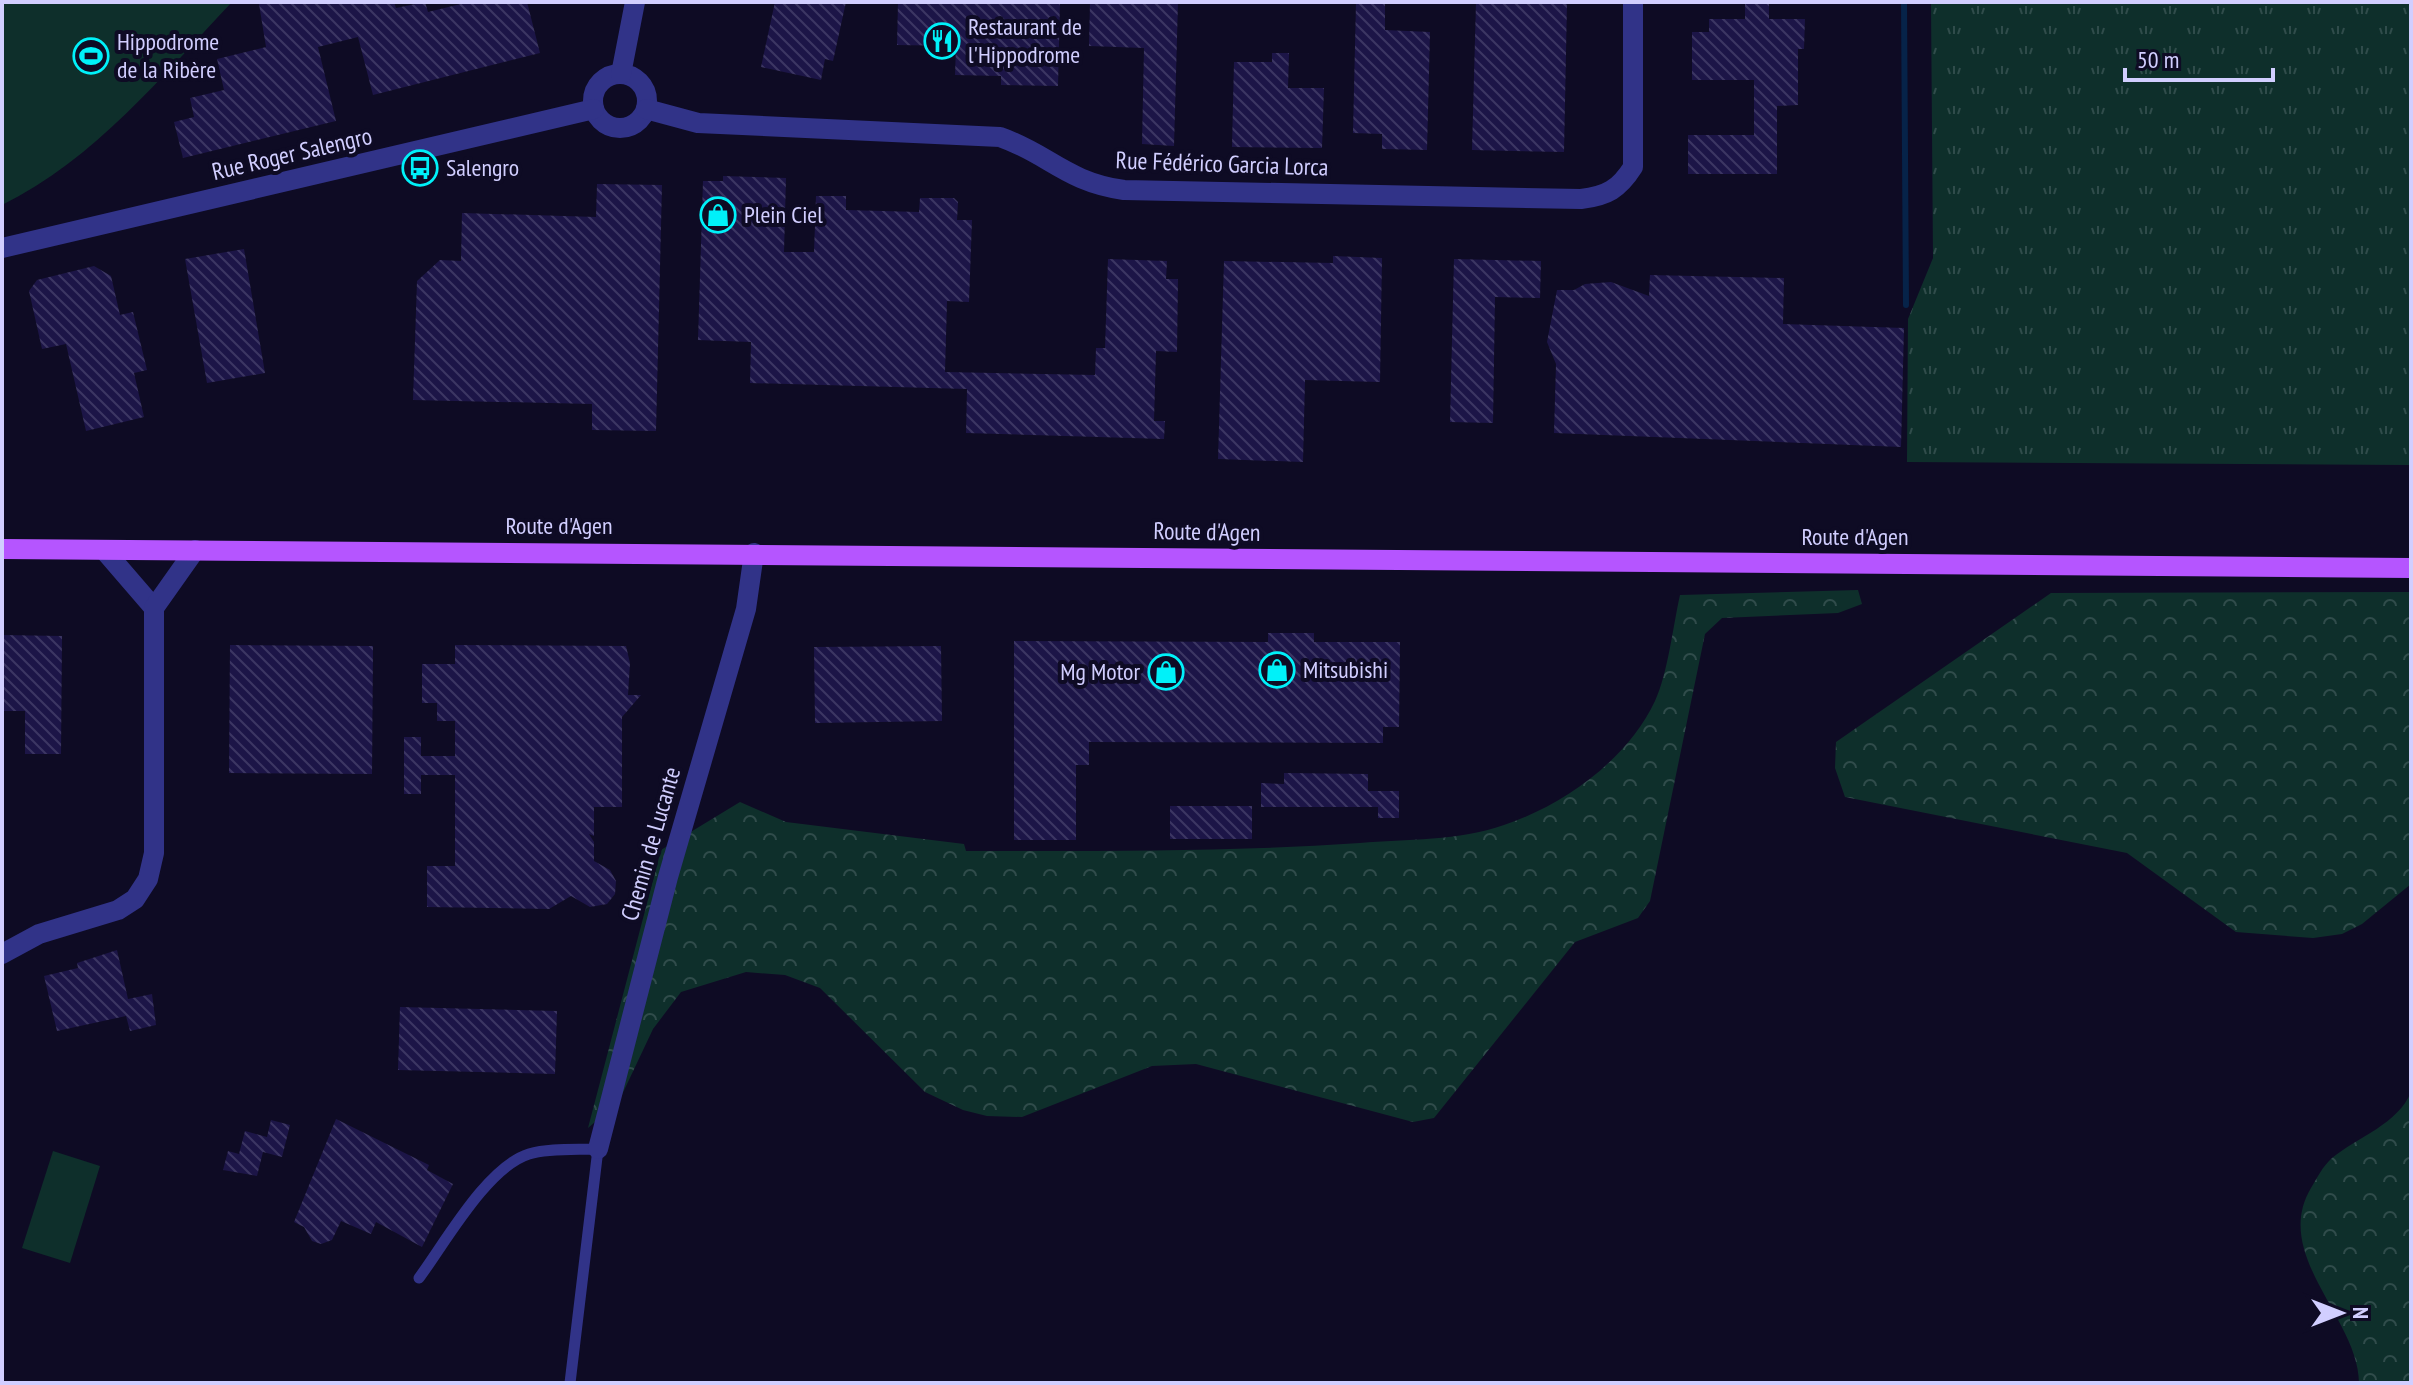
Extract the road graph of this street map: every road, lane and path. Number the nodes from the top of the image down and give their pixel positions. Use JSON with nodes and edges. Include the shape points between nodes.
{"nodes":[{"id":1,"x":635,"y":2,"type":"edge"},
{"id":2,"x":1633,"y":2,"type":"edge"},
{"id":3,"x":621,"y":74,"type":"junction"},
{"id":4,"x":594,"y":109,"type":"junction"},
{"id":5,"x":646,"y":109,"type":"junction"},
{"id":6,"x":2,"y":248,"type":"edge"},
{"id":7,"x":2,"y":549,"type":"edge"},
{"id":8,"x":104,"y":550,"type":"junction"},
{"id":9,"x":195,"y":550,"type":"junction"},
{"id":10,"x":754,"y":553,"type":"junction"},
{"id":11,"x":2411,"y":568,"type":"edge"},
{"id":12,"x":154,"y":608,"type":"junction"},
{"id":13,"x":2,"y":954,"type":"edge"},
{"id":14,"x":598,"y":1149,"type":"junction"},
{"id":15,"x":419,"y":1278,"type":"dead end"},
{"id":16,"x":570,"y":1383,"type":"edge"}],
"edges":[{"from":1,"to":3,"type":"street"},
{"from":2,"to":5,"type":"street","name":"Rue Fédérico Garcia Lorca","via":[[1633,167],[1622,184],[1603,197],[1124,190],[1087,184],[1000,137],[698,123]]},
{"from":3,"to":4,"type":"street","via":[[598,85]]},
{"from":3,"to":5,"type":"street","via":[[642,85]]},
{"from":4,"to":5,"type":"street","via":[[604,123],[620,129],[636,123]]},
{"from":4,"to":6,"type":"street","name":"Rue Roger Salengro"},
{"from":7,"to":8,"type":"main road","name":"Route d'Agen"},
{"from":8,"to":9,"type":"main road","name":"Route d'Agen"},
{"from":8,"to":12,"type":"street"},
{"from":9,"to":10,"type":"main road","name":"Route d'Agen"},
{"from":9,"to":12,"type":"street"},
{"from":10,"to":11,"type":"main road","name":"Route d'Agen"},
{"from":10,"to":14,"type":"street","name":"Chemin de Lucante","via":[[746,609],[668,877]]},
{"from":12,"to":13,"type":"street","via":[[154,853],[148,879],[135,899],[118,910],[39,934]]},
{"from":14,"to":15,"type":"lane","via":[[532,1153],[515,1160],[480,1195]]},
{"from":14,"to":16,"type":"lane"}]}
